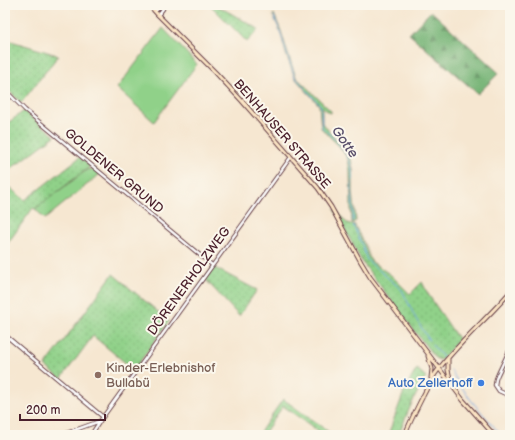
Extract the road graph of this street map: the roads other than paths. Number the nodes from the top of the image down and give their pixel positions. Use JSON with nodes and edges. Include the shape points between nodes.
{"nodes":[{"id":1,"x":149,"y":5,"type":"edge"},
{"id":2,"x":163,"y":5,"type":"edge"},
{"id":3,"x":154,"y":12,"type":"junction"},
{"id":4,"x":158,"y":16,"type":"junction"},
{"id":5,"x":5,"y":90,"type":"edge"},
{"id":6,"x":291,"y":157,"type":"junction"},
{"id":7,"x":212,"y":265,"type":"junction"},
{"id":8,"x":510,"y":292,"type":"edge"},
{"id":9,"x":5,"y":335,"type":"edge"},
{"id":10,"x":510,"y":349,"type":"edge"},
{"id":11,"x":427,"y":353,"type":"junction"},
{"id":12,"x":448,"y":358,"type":"junction"},
{"id":13,"x":439,"y":369,"type":"junction"},
{"id":14,"x":431,"y":381,"type":"junction"},
{"id":15,"x":452,"y":386,"type":"junction"},
{"id":16,"x":510,"y":396,"type":"edge"},
{"id":17,"x":104,"y":417,"type":"junction"},
{"id":18,"x":100,"y":421,"type":"junction"},
{"id":19,"x":61,"y":435,"type":"edge"},
{"id":20,"x":91,"y":435,"type":"edge"},
{"id":21,"x":405,"y":435,"type":"edge"},
{"id":22,"x":494,"y":435,"type":"edge"}],
"edges":[{"from":1,"to":3,"type":"main road","name":"BENHAUSER STRASSE"},
{"from":2,"to":3,"type":"street"},
{"from":2,"to":4,"type":"street"},
{"from":3,"to":4,"type":"main road","name":"BENHAUSER STRASSE"},
{"from":4,"to":6,"type":"main road","name":"BENHAUSER STRASSE","via":[[231,90]]},
{"from":5,"to":7,"type":"street","name":"GOLDENER GRUND","via":[[25,110]]},
{"from":6,"to":7,"type":"street","name":"DÖRENERHOLZWEG"},
{"from":6,"to":11,"type":"main road","name":"BENHAUSER STRASSE","via":[[326,199],[364,267]]},
{"from":7,"to":17,"type":"street","name":"DÖRENERHOLZWEG"},
{"from":8,"to":12,"type":"main road"},
{"from":9,"to":17,"type":"street"},
{"from":10,"to":16,"type":"street","via":[[495,385],[499,391]]},
{"from":11,"to":13,"type":"main road","name":"BENHAUSER STRASSE"},
{"from":11,"to":14,"type":"main road","via":[[432,369]]},
{"from":12,"to":13,"type":"main road"},
{"from":12,"to":15,"type":"main road"},
{"from":13,"to":14,"type":"main road"},
{"from":13,"to":15,"type":"main road","name":"BENHAUSER STRASSE"},
{"from":14,"to":21,"type":"main road"},
{"from":15,"to":22,"type":"main road","name":"BENHAUSER STRASSE"},
{"from":17,"to":18,"type":"street","name":"DÖRENERHOLZWEG"},
{"from":18,"to":19,"type":"street","name":"DÖRENERHOLZWEG"},
{"from":18,"to":20,"type":"street","name":"DÖRENERHOLZWEG"}]}
